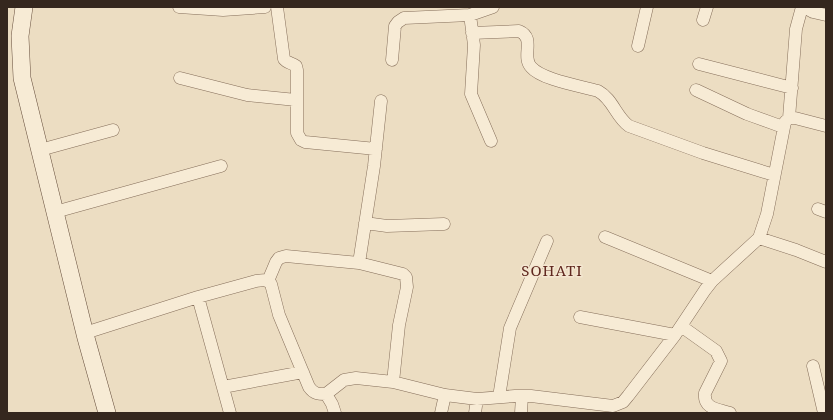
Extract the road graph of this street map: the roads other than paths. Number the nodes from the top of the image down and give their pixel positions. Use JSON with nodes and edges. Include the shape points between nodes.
{"nodes":[{"id":1,"x":24,"y":7,"type":"edge"},
{"id":2,"x":179,"y":7,"type":"edge"},
{"id":3,"x":265,"y":7,"type":"edge"},
{"id":4,"x":278,"y":7,"type":"edge"},
{"id":5,"x":493,"y":7,"type":"edge"},
{"id":6,"x":647,"y":7,"type":"edge"},
{"id":7,"x":707,"y":7,"type":"edge"},
{"id":8,"x":803,"y":7,"type":"edge"},
{"id":9,"x":413,"y":12,"type":"edge"},
{"id":10,"x":470,"y":15,"type":"junction"},
{"id":11,"x":826,"y":15,"type":"edge"},
{"id":12,"x":703,"y":20,"type":"dead end"},
{"id":13,"x":472,"y":33,"type":"junction"},
{"id":14,"x":638,"y":46,"type":"dead end"},
{"id":15,"x":392,"y":60,"type":"dead end"},
{"id":16,"x":699,"y":64,"type":"dead end"},
{"id":17,"x":180,"y":78,"type":"dead end"},
{"id":18,"x":792,"y":88,"type":"junction"},
{"id":19,"x":696,"y":90,"type":"dead end"},
{"id":20,"x":296,"y":100,"type":"junction"},
{"id":21,"x":380,"y":101,"type":"dead end"},
{"id":22,"x":786,"y":123,"type":"junction"},
{"id":23,"x":826,"y":126,"type":"edge"},
{"id":24,"x":113,"y":130,"type":"dead end"},
{"id":25,"x":491,"y":141,"type":"dead end"},
{"id":26,"x":376,"y":149,"type":"junction"},
{"id":27,"x":40,"y":150,"type":"junction"},
{"id":28,"x":221,"y":166,"type":"dead end"},
{"id":29,"x":774,"y":175,"type":"junction"},
{"id":30,"x":55,"y":212,"type":"junction"},
{"id":31,"x":365,"y":223,"type":"junction"},
{"id":32,"x":444,"y":224,"type":"dead end"},
{"id":33,"x":605,"y":238,"type":"dead end"},
{"id":34,"x":759,"y":238,"type":"junction"},
{"id":35,"x":547,"y":241,"type":"dead end"},
{"id":36,"x":826,"y":262,"type":"edge"},
{"id":37,"x":359,"y":263,"type":"junction"},
{"id":38,"x":268,"y":281,"type":"junction"},
{"id":39,"x":712,"y":281,"type":"junction"},
{"id":40,"x":198,"y":297,"type":"junction"},
{"id":41,"x":580,"y":317,"type":"dead end"},
{"id":42,"x":678,"y":330,"type":"junction"},
{"id":43,"x":85,"y":333,"type":"junction"},
{"id":44,"x":813,"y":366,"type":"dead end"},
{"id":45,"x":303,"y":372,"type":"junction"},
{"id":46,"x":393,"y":382,"type":"junction"},
{"id":47,"x":223,"y":387,"type":"junction"},
{"id":48,"x":326,"y":394,"type":"junction"},
{"id":49,"x":445,"y":395,"type":"junction"},
{"id":50,"x":522,"y":396,"type":"junction"},
{"id":51,"x":499,"y":397,"type":"junction"},
{"id":52,"x":477,"y":399,"type":"junction"},
{"id":53,"x":619,"y":408,"type":"edge"},
{"id":54,"x":107,"y":413,"type":"edge"},
{"id":55,"x":230,"y":413,"type":"edge"},
{"id":56,"x":335,"y":413,"type":"edge"},
{"id":57,"x":441,"y":413,"type":"edge"},
{"id":58,"x":475,"y":413,"type":"edge"},
{"id":59,"x":521,"y":413,"type":"edge"},
{"id":60,"x":730,"y":413,"type":"edge"},
{"id":61,"x":824,"y":413,"type":"edge"}],
"edges":[{"from":1,"to":27,"type":"main road","via":[[20,36],[22,78]]},
{"from":2,"to":3,"type":"street","via":[[223,10]]},
{"from":4,"to":20,"type":"street","via":[[284,59],[296,66]]},
{"from":5,"to":10,"type":"street"},
{"from":6,"to":14,"type":"street"},
{"from":7,"to":12,"type":"street"},
{"from":8,"to":11,"type":"street"},
{"from":8,"to":18,"type":"street","via":[[797,24]]},
{"from":9,"to":10,"type":"street"},
{"from":9,"to":15,"type":"street","via":[[395,26]]},
{"from":10,"to":13,"type":"street"},
{"from":13,"to":25,"type":"street","via":[[474,45],[471,94]]},
{"from":13,"to":29,"type":"street","via":[[524,33],[527,38],[528,64],[532,68],[548,77],[604,94],[629,126]]},
{"from":16,"to":18,"type":"street"},
{"from":17,"to":20,"type":"street","via":[[247,96]]},
{"from":18,"to":22,"type":"street"},
{"from":19,"to":22,"type":"street","via":[[747,114]]},
{"from":20,"to":26,"type":"street","via":[[297,133],[300,140]]},
{"from":21,"to":26,"type":"street"},
{"from":22,"to":23,"type":"street","via":[[795,118]]},
{"from":22,"to":29,"type":"street"},
{"from":24,"to":27,"type":"street"},
{"from":26,"to":31,"type":"street"},
{"from":27,"to":30,"type":"main road"},
{"from":28,"to":30,"type":"street"},
{"from":29,"to":34,"type":"street","via":[[767,214]]},
{"from":30,"to":43,"type":"main road"},
{"from":31,"to":32,"type":"street","via":[[387,226]]},
{"from":31,"to":37,"type":"street"},
{"from":33,"to":39,"type":"street"},
{"from":34,"to":36,"type":"street"},
{"from":34,"to":39,"type":"street"},
{"from":35,"to":51,"type":"street","via":[[510,328]]},
{"from":37,"to":38,"type":"street","via":[[286,256],[276,262]]},
{"from":37,"to":46,"type":"street","via":[[403,274],[408,282],[399,324]]},
{"from":38,"to":40,"type":"street","via":[[256,281]]},
{"from":38,"to":45,"type":"street"},
{"from":39,"to":42,"type":"street"},
{"from":40,"to":43,"type":"street"},
{"from":40,"to":47,"type":"street"},
{"from":41,"to":42,"type":"street"},
{"from":42,"to":53,"type":"street"},
{"from":42,"to":60,"type":"street","via":[[716,351],[721,361],[706,393],[706,403]]},
{"from":43,"to":54,"type":"main road"},
{"from":44,"to":61,"type":"street"},
{"from":45,"to":47,"type":"street"},
{"from":45,"to":48,"type":"street","via":[[312,392]]},
{"from":46,"to":48,"type":"street","via":[[356,378],[344,380]]},
{"from":46,"to":49,"type":"street"},
{"from":47,"to":55,"type":"street"},
{"from":48,"to":56,"type":"street"},
{"from":49,"to":52,"type":"street"},
{"from":49,"to":57,"type":"street"},
{"from":50,"to":51,"type":"street"},
{"from":50,"to":53,"type":"street"},
{"from":50,"to":59,"type":"street"},
{"from":51,"to":52,"type":"street"},
{"from":52,"to":58,"type":"street"}]}
